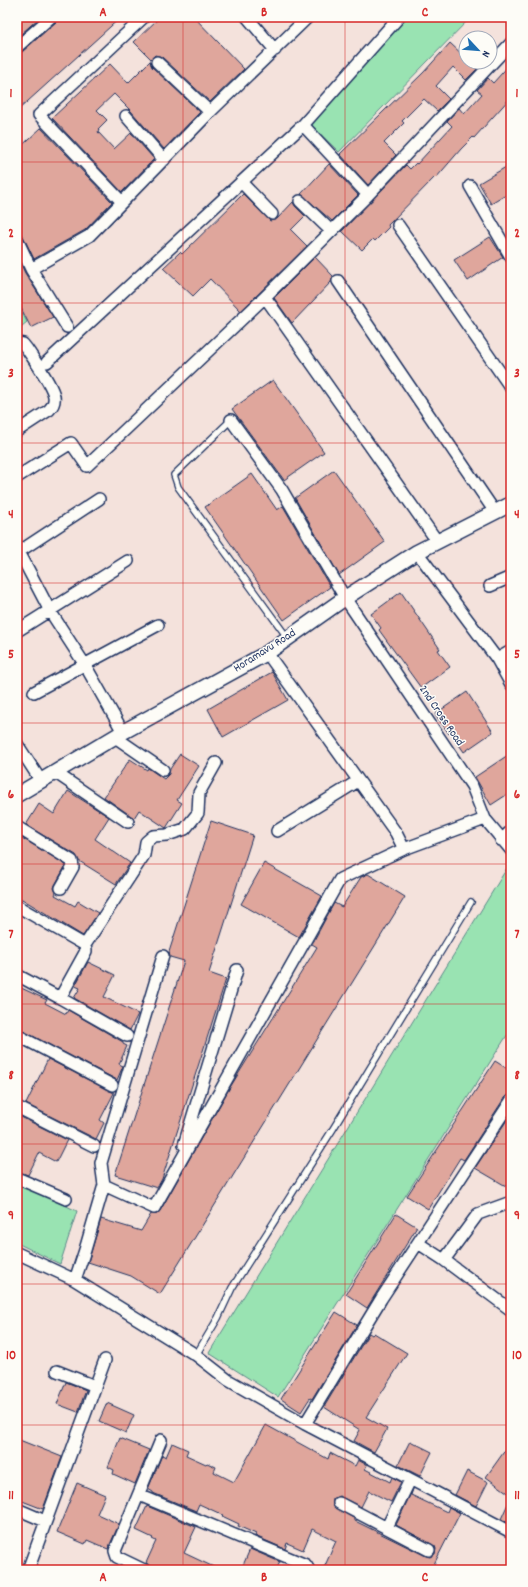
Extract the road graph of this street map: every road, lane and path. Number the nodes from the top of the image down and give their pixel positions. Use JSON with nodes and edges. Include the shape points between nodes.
{"nodes":[{"id":1,"x":51,"y":17,"type":"edge"},
{"id":2,"x":144,"y":17,"type":"edge"},
{"id":3,"x":247,"y":17,"type":"edge"},
{"id":4,"x":308,"y":17,"type":"edge"},
{"id":5,"x":399,"y":17,"type":"edge"},
{"id":6,"x":511,"y":43,"type":"edge"},
{"id":7,"x":17,"y":47,"type":"edge"},
{"id":8,"x":275,"y":50,"type":"junction"},
{"id":9,"x":157,"y":62,"type":"dead end"},
{"id":10,"x":210,"y":112,"type":"junction"},
{"id":11,"x":126,"y":116,"type":"dead end"},
{"id":12,"x":303,"y":125,"type":"junction"},
{"id":13,"x":164,"y":160,"type":"junction"},
{"id":14,"x":241,"y":182,"type":"junction"},
{"id":15,"x":470,"y":186,"type":"dead end"},
{"id":16,"x":368,"y":195,"type":"junction"},
{"id":17,"x":122,"y":202,"type":"junction"},
{"id":18,"x":300,"y":202,"type":"dead end"},
{"id":19,"x":272,"y":214,"type":"dead end"},
{"id":20,"x":398,"y":226,"type":"dead end"},
{"id":21,"x":331,"y":231,"type":"junction"},
{"id":22,"x":17,"y":239,"type":"edge"},
{"id":23,"x":511,"y":257,"type":"edge"},
{"id":24,"x":31,"y":269,"type":"junction"},
{"id":25,"x":338,"y":281,"type":"dead end"},
{"id":26,"x":265,"y":297,"type":"junction"},
{"id":27,"x":67,"y":327,"type":"dead end"},
{"id":28,"x":17,"y":343,"type":"edge"},
{"id":29,"x":47,"y":362,"type":"dead end"},
{"id":30,"x":511,"y":388,"type":"edge"},
{"id":31,"x":231,"y":420,"type":"joint"},
{"id":32,"x":17,"y":431,"type":"edge"},
{"id":33,"x":17,"y":477,"type":"edge"},
{"id":34,"x":99,"y":499,"type":"dead end"},
{"id":35,"x":511,"y":504,"type":"edge"},
{"id":36,"x":495,"y":512,"type":"junction"},
{"id":37,"x":437,"y":541,"type":"junction"},
{"id":38,"x":18,"y":551,"type":"edge"},
{"id":39,"x":417,"y":552,"type":"junction"},
{"id":40,"x":128,"y":560,"type":"dead end"},
{"id":41,"x":511,"y":577,"type":"edge"},
{"id":42,"x":490,"y":586,"type":"dead end"},
{"id":43,"x":345,"y":598,"type":"junction"},
{"id":44,"x":50,"y":611,"type":"junction"},
{"id":45,"x":158,"y":625,"type":"dead end"},
{"id":46,"x":17,"y":631,"type":"edge"},
{"id":47,"x":288,"y":638,"type":"junction"},
{"id":48,"x":511,"y":651,"type":"edge"},
{"id":49,"x":267,"y":653,"type":"junction"},
{"id":50,"x":497,"y":659,"type":"junction"},
{"id":51,"x":85,"y":665,"type":"junction"},
{"id":52,"x":511,"y":684,"type":"edge"},
{"id":53,"x":34,"y":692,"type":"dead end"},
{"id":54,"x":119,"y":735,"type":"junction"},
{"id":55,"x":17,"y":744,"type":"edge"},
{"id":56,"x":216,"y":763,"type":"dead end"},
{"id":57,"x":163,"y":770,"type":"dead end"},
{"id":58,"x":56,"y":773,"type":"junction"},
{"id":59,"x":358,"y":781,"type":"junction"},
{"id":60,"x":41,"y":782,"type":"junction"},
{"id":61,"x":17,"y":795,"type":"edge"},
{"id":62,"x":485,"y":819,"type":"junction"},
{"id":63,"x":128,"y":822,"type":"dead end"},
{"id":64,"x":17,"y":827,"type":"edge"},
{"id":65,"x":277,"y":831,"type":"dead end"},
{"id":66,"x":511,"y":831,"type":"edge"},
{"id":67,"x":501,"y":840,"type":"junction"},
{"id":68,"x":404,"y":849,"type":"junction"},
{"id":69,"x":511,"y":850,"type":"edge"},
{"id":70,"x":61,"y":888,"type":"dead end"},
{"id":71,"x":471,"y":902,"type":"dead end"},
{"id":72,"x":17,"y":906,"type":"edge"},
{"id":73,"x":85,"y":945,"type":"junction"},
{"id":74,"x":163,"y":956,"type":"dead end"},
{"id":75,"x":237,"y":970,"type":"dead end"},
{"id":76,"x":17,"y":975,"type":"edge"},
{"id":77,"x":60,"y":998,"type":"junction"},
{"id":78,"x":17,"y":1035,"type":"edge"},
{"id":79,"x":127,"y":1036,"type":"dead end"},
{"id":80,"x":112,"y":1085,"type":"dead end"},
{"id":81,"x":511,"y":1101,"type":"edge"},
{"id":82,"x":17,"y":1107,"type":"edge"},
{"id":83,"x":94,"y":1146,"type":"dead end"},
{"id":84,"x":178,"y":1165,"type":"junction"},
{"id":85,"x":17,"y":1178,"type":"edge"},
{"id":86,"x":104,"y":1185,"type":"junction"},
{"id":87,"x":66,"y":1199,"type":"dead end"},
{"id":88,"x":511,"y":1202,"type":"edge"},
{"id":89,"x":418,"y":1243,"type":"junction"},
{"id":90,"x":17,"y":1253,"type":"edge"},
{"id":91,"x":444,"y":1260,"type":"junction"},
{"id":92,"x":74,"y":1280,"type":"junction"},
{"id":93,"x":511,"y":1310,"type":"edge"},
{"id":94,"x":196,"y":1356,"type":"junction"},
{"id":95,"x":104,"y":1360,"type":"dead end"},
{"id":96,"x":57,"y":1371,"type":"dead end"},
{"id":97,"x":95,"y":1386,"type":"junction"},
{"id":98,"x":305,"y":1424,"type":"junction"},
{"id":99,"x":161,"y":1440,"type":"dead end"},
{"id":100,"x":410,"y":1480,"type":"junction"},
{"id":101,"x":139,"y":1495,"type":"junction"},
{"id":102,"x":339,"y":1503,"type":"dead end"},
{"id":103,"x":17,"y":1509,"type":"edge"},
{"id":104,"x":45,"y":1521,"type":"junction"},
{"id":105,"x":387,"y":1527,"type":"junction"},
{"id":106,"x":511,"y":1532,"type":"edge"},
{"id":107,"x":429,"y":1550,"type":"dead end"},
{"id":108,"x":28,"y":1570,"type":"edge"},
{"id":109,"x":144,"y":1570,"type":"edge"},
{"id":110,"x":309,"y":1570,"type":"edge"}],
"edges":[{"from":1,"to":7,"type":"street"},
{"from":2,"to":17,"type":"street","via":[[39,115]]},
{"from":3,"to":8,"type":"street"},
{"from":4,"to":8,"type":"street"},
{"from":5,"to":12,"type":"street"},
{"from":6,"to":16,"type":"street"},
{"from":8,"to":10,"type":"street"},
{"from":9,"to":10,"type":"street"},
{"from":10,"to":13,"type":"street"},
{"from":11,"to":13,"type":"street"},
{"from":12,"to":14,"type":"street"},
{"from":12,"to":16,"type":"street"},
{"from":13,"to":17,"type":"street"},
{"from":14,"to":19,"type":"street"},
{"from":14,"to":29,"type":"street"},
{"from":15,"to":23,"type":"street"},
{"from":16,"to":21,"type":"street"},
{"from":17,"to":24,"type":"street","via":[[89,236]]},
{"from":18,"to":21,"type":"street"},
{"from":20,"to":30,"type":"street"},
{"from":21,"to":26,"type":"street"},
{"from":22,"to":24,"type":"street"},
{"from":24,"to":27,"type":"street"},
{"from":25,"to":36,"type":"street"},
{"from":26,"to":33,"type":"street","via":[[87,466],[71,443]]},
{"from":26,"to":37,"type":"street"},
{"from":28,"to":32,"type":"street","via":[[23,344],[27,349],[51,388],[54,401],[49,410]]},
{"from":31,"to":43,"type":"street","name":"2nd Cross Road","via":[[282,490]]},
{"from":31,"to":47,"type":"lane","via":[[174,475],[178,487]]},
{"from":34,"to":38,"type":"street"},
{"from":35,"to":36,"type":"street","name":"Horamavu Road"},
{"from":36,"to":37,"type":"street","name":"Horamavu Road"},
{"from":37,"to":39,"type":"street","name":"Horamavu Road"},
{"from":38,"to":44,"type":"street"},
{"from":39,"to":43,"type":"street","name":"Horamavu Road"},
{"from":39,"to":50,"type":"street"},
{"from":40,"to":44,"type":"street"},
{"from":41,"to":42,"type":"street"},
{"from":43,"to":47,"type":"street","name":"Horamavu Road"},
{"from":43,"to":62,"type":"street","name":"2nd Cross Road","via":[[472,786]]},
{"from":44,"to":46,"type":"street"},
{"from":44,"to":51,"type":"street"},
{"from":45,"to":51,"type":"street"},
{"from":47,"to":49,"type":"street","name":"Horamavu Road"},
{"from":48,"to":50,"type":"street"},
{"from":49,"to":54,"type":"street","name":"Horamavu Road"},
{"from":49,"to":59,"type":"street"},
{"from":50,"to":52,"type":"street"},
{"from":51,"to":53,"type":"street"},
{"from":51,"to":54,"type":"street"},
{"from":54,"to":57,"type":"street"},
{"from":54,"to":58,"type":"street","name":"Horamavu Road"},
{"from":55,"to":60,"type":"street"},
{"from":56,"to":73,"type":"street","via":[[199,793],[198,813],[185,829],[167,835],[153,836],[146,842],[144,855]]},
{"from":58,"to":60,"type":"street","name":"Horamavu Road"},
{"from":58,"to":63,"type":"street"},
{"from":59,"to":65,"type":"street"},
{"from":59,"to":68,"type":"street","via":[[396,832]]},
{"from":60,"to":61,"type":"street","name":"Horamavu Road"},
{"from":62,"to":67,"type":"street","name":"2nd Cross Road"},
{"from":62,"to":68,"type":"street"},
{"from":64,"to":70,"type":"street","via":[[72,861],[74,867]]},
{"from":66,"to":67,"type":"street"},
{"from":67,"to":69,"type":"street","name":"2nd Cross Road"},
{"from":68,"to":84,"type":"street","via":[[340,879]]},
{"from":71,"to":94,"type":"lane","via":[[333,1129],[232,1288]]},
{"from":72,"to":73,"type":"street"},
{"from":73,"to":77,"type":"street","via":[[86,951]]},
{"from":74,"to":86,"type":"street","via":[[101,1163]]},
{"from":75,"to":84,"type":"street"},
{"from":76,"to":77,"type":"street"},
{"from":77,"to":79,"type":"street"},
{"from":78,"to":80,"type":"street"},
{"from":81,"to":89,"type":"street"},
{"from":82,"to":83,"type":"street"},
{"from":84,"to":86,"type":"street","via":[[154,1208]]},
{"from":85,"to":87,"type":"street"},
{"from":86,"to":92,"type":"street"},
{"from":88,"to":91,"type":"street","via":[[478,1214]]},
{"from":89,"to":91,"type":"street"},
{"from":89,"to":98,"type":"street"},
{"from":90,"to":92,"type":"street"},
{"from":91,"to":93,"type":"street"},
{"from":92,"to":94,"type":"street"},
{"from":94,"to":98,"type":"street","via":[[228,1380]]},
{"from":95,"to":97,"type":"street"},
{"from":96,"to":97,"type":"street"},
{"from":97,"to":104,"type":"street"},
{"from":98,"to":100,"type":"street"},
{"from":99,"to":101,"type":"street"},
{"from":100,"to":105,"type":"street"},
{"from":100,"to":106,"type":"street"},
{"from":101,"to":109,"type":"street","via":[[115,1551],[117,1557]]},
{"from":101,"to":110,"type":"street","via":[[306,1565]]},
{"from":102,"to":105,"type":"street"},
{"from":103,"to":104,"type":"street"},
{"from":104,"to":108,"type":"street"},
{"from":105,"to":107,"type":"street"}]}
